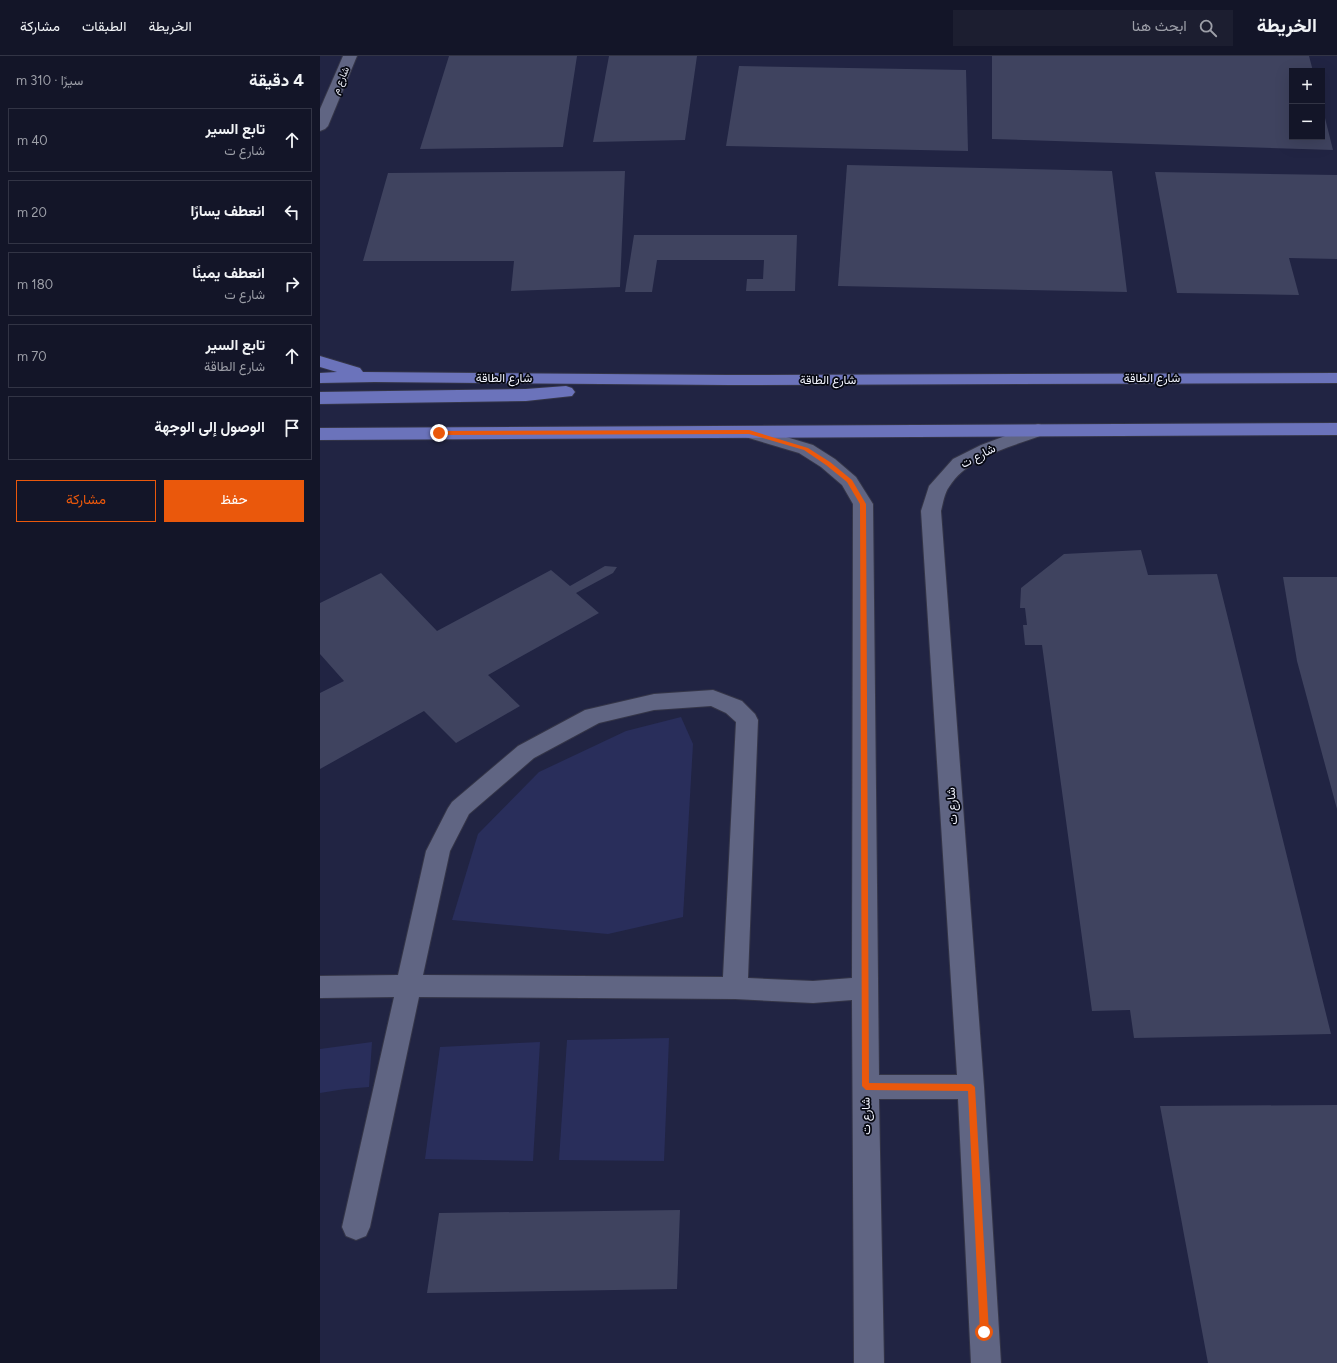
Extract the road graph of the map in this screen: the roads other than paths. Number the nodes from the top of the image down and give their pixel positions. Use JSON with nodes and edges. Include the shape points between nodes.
{"nodes":[{"id":1,"x":350,"y":56,"type":"edge"},
{"id":2,"x":320,"y":126,"type":"edge"},
{"id":3,"x":320,"y":361,"type":"edge"},
{"id":4,"x":375,"y":377,"type":"junction"},
{"id":5,"x":320,"y":378,"type":"edge"},
{"id":6,"x":1337,"y":378,"type":"edge"},
{"id":7,"x":727,"y":380,"type":"junction"},
{"id":8,"x":320,"y":398,"type":"edge"},
{"id":9,"x":1337,"y":429,"type":"edge"},
{"id":10,"x":1038,"y":430,"type":"junction"},
{"id":11,"x":749,"y":432,"type":"junction"},
{"id":12,"x":324,"y":435,"type":"edge"},
{"id":13,"x":408,"y":986,"type":"junction"},
{"id":14,"x":320,"y":987,"type":"edge"},
{"id":15,"x":735,"y":988,"type":"junction"},
{"id":16,"x":865,"y":988,"type":"junction"},
{"id":17,"x":866,"y":1086,"type":"junction"},
{"id":18,"x":971,"y":1087,"type":"junction"},
{"id":19,"x":356,"y":1227,"type":"dead end"},
{"id":20,"x":869,"y":1363,"type":"edge"},
{"id":21,"x":986,"y":1363,"type":"edge"}],
"edges":[{"from":1,"to":2,"type":"street","name":"شارع م"},
{"from":3,"to":4,"type":"main road"},
{"from":4,"to":5,"type":"main road","name":"شارع الطاقة"},
{"from":4,"to":7,"type":"main road","name":"شارع الطاقة"},
{"from":6,"to":7,"type":"main road","name":"شارع الطاقة"},
{"from":7,"to":8,"type":"main road","via":[[526,395]]},
{"from":9,"to":10,"type":"main road"},
{"from":10,"to":11,"type":"main road"},
{"from":10,"to":18,"type":"street","name":"شارع ت","via":[[960,463],[939,486],[931,511]]},
{"from":11,"to":12,"type":"main road"},
{"from":11,"to":16,"type":"street","name":"شارع ت","via":[[806,449],[850,481],[863,504]]},
{"from":13,"to":14,"type":"street"},
{"from":13,"to":15,"type":"street"},
{"from":13,"to":15,"type":"street","via":[[438,851],[460,808],[526,752],[593,716],[654,702],[713,698],[734,707],[747,720]]},
{"from":13,"to":19,"type":"street"},
{"from":15,"to":16,"type":"street","via":[[813,992]]},
{"from":16,"to":17,"type":"street","name":"شارع ت"},
{"from":17,"to":18,"type":"street"},
{"from":17,"to":20,"type":"street","name":"شارع ت"},
{"from":18,"to":21,"type":"street","name":"شارع ت"}]}
